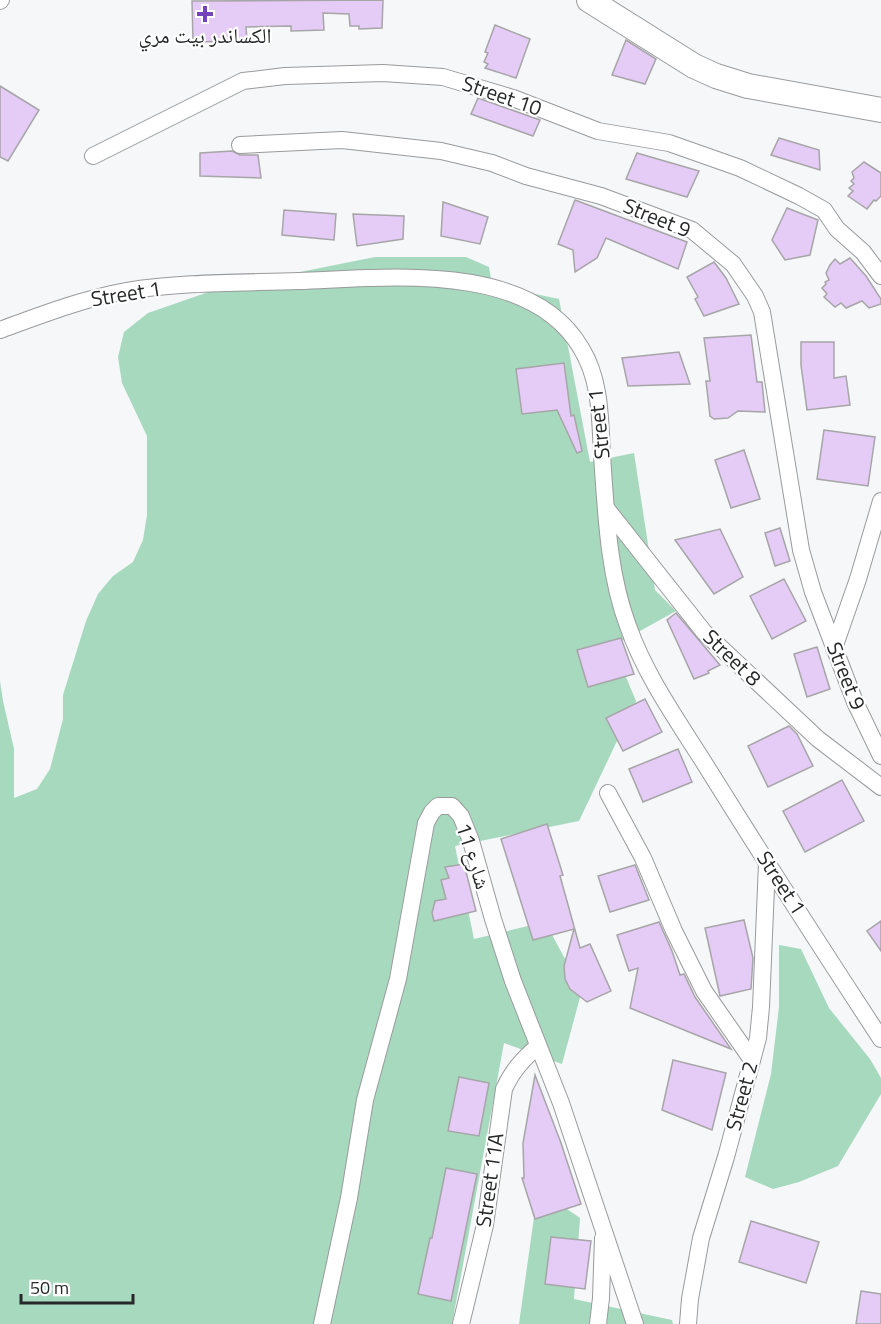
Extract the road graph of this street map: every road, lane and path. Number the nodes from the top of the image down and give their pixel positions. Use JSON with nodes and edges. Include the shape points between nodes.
{"nodes":[{"id":1,"x":597,"y":3,"type":"edge"},
{"id":2,"x":881,"y":111,"type":"edge"},
{"id":3,"x":240,"y":146,"type":"dead end"},
{"id":4,"x":93,"y":156,"type":"dead end"},
{"id":5,"x":881,"y":276,"type":"edge"},
{"id":6,"x":0,"y":330,"type":"edge"},
{"id":7,"x":881,"y":501,"type":"edge"},
{"id":8,"x":606,"y":508,"type":"junction"},
{"id":9,"x":834,"y":648,"type":"junction"},
{"id":10,"x":881,"y":756,"type":"edge"},
{"id":11,"x":881,"y":787,"type":"edge"},
{"id":12,"x":608,"y":794,"type":"dead end"},
{"id":13,"x":767,"y":863,"type":"junction"},
{"id":14,"x":881,"y":1039,"type":"edge"},
{"id":15,"x":538,"y":1046,"type":"junction"},
{"id":16,"x":752,"y":1060,"type":"junction"},
{"id":17,"x":603,"y":1232,"type":"junction"},
{"id":18,"x":322,"y":1324,"type":"edge"},
{"id":19,"x":461,"y":1324,"type":"edge"},
{"id":20,"x":598,"y":1324,"type":"edge"},
{"id":21,"x":635,"y":1324,"type":"edge"},
{"id":22,"x":688,"y":1324,"type":"edge"}],
"edges":[{"from":1,"to":2,"type":"main road","via":[[716,76],[748,86]]},
{"from":3,"to":9,"type":"street","name":"Street 9","via":[[342,140],[465,155],[601,196],[692,230],[733,264],[762,312],[801,550]]},
{"from":4,"to":5,"type":"street","name":"Street 10","via":[[243,81],[383,73],[442,77],[513,98],[598,131],[669,143],[740,168],[824,210]]},
{"from":6,"to":8,"type":"street","name":"Street 1","via":[[77,303],[126,291],[165,287],[419,278],[470,284],[520,297],[564,324],[589,363],[599,405]]},
{"from":7,"to":9,"type":"street"},
{"from":8,"to":11,"type":"street","name":"Street 8","via":[[704,632],[818,739]]},
{"from":8,"to":13,"type":"street","name":"Street 1","via":[[618,594],[628,627],[653,681]]},
{"from":9,"to":10,"type":"street","name":"Street 9"},
{"from":12,"to":16,"type":"street","via":[[643,858],[704,991]]},
{"from":13,"to":14,"type":"street","name":"Street 1"},
{"from":13,"to":16,"type":"street","name":"Street 2","via":[[761,1007]]},
{"from":15,"to":17,"type":"street","name":"شارع 11"},
{"from":15,"to":18,"type":"street","name":"شارع 11","via":[[461,816],[452,806],[438,806],[426,823],[398,979],[365,1100]]},
{"from":15,"to":19,"type":"street","name":"Street 11A","via":[[521,1062],[504,1089],[484,1224]]},
{"from":16,"to":22,"type":"street","name":"Street 2","via":[[701,1238]]},
{"from":17,"to":20,"type":"street"},
{"from":17,"to":21,"type":"street","name":"شارع 11"}]}
